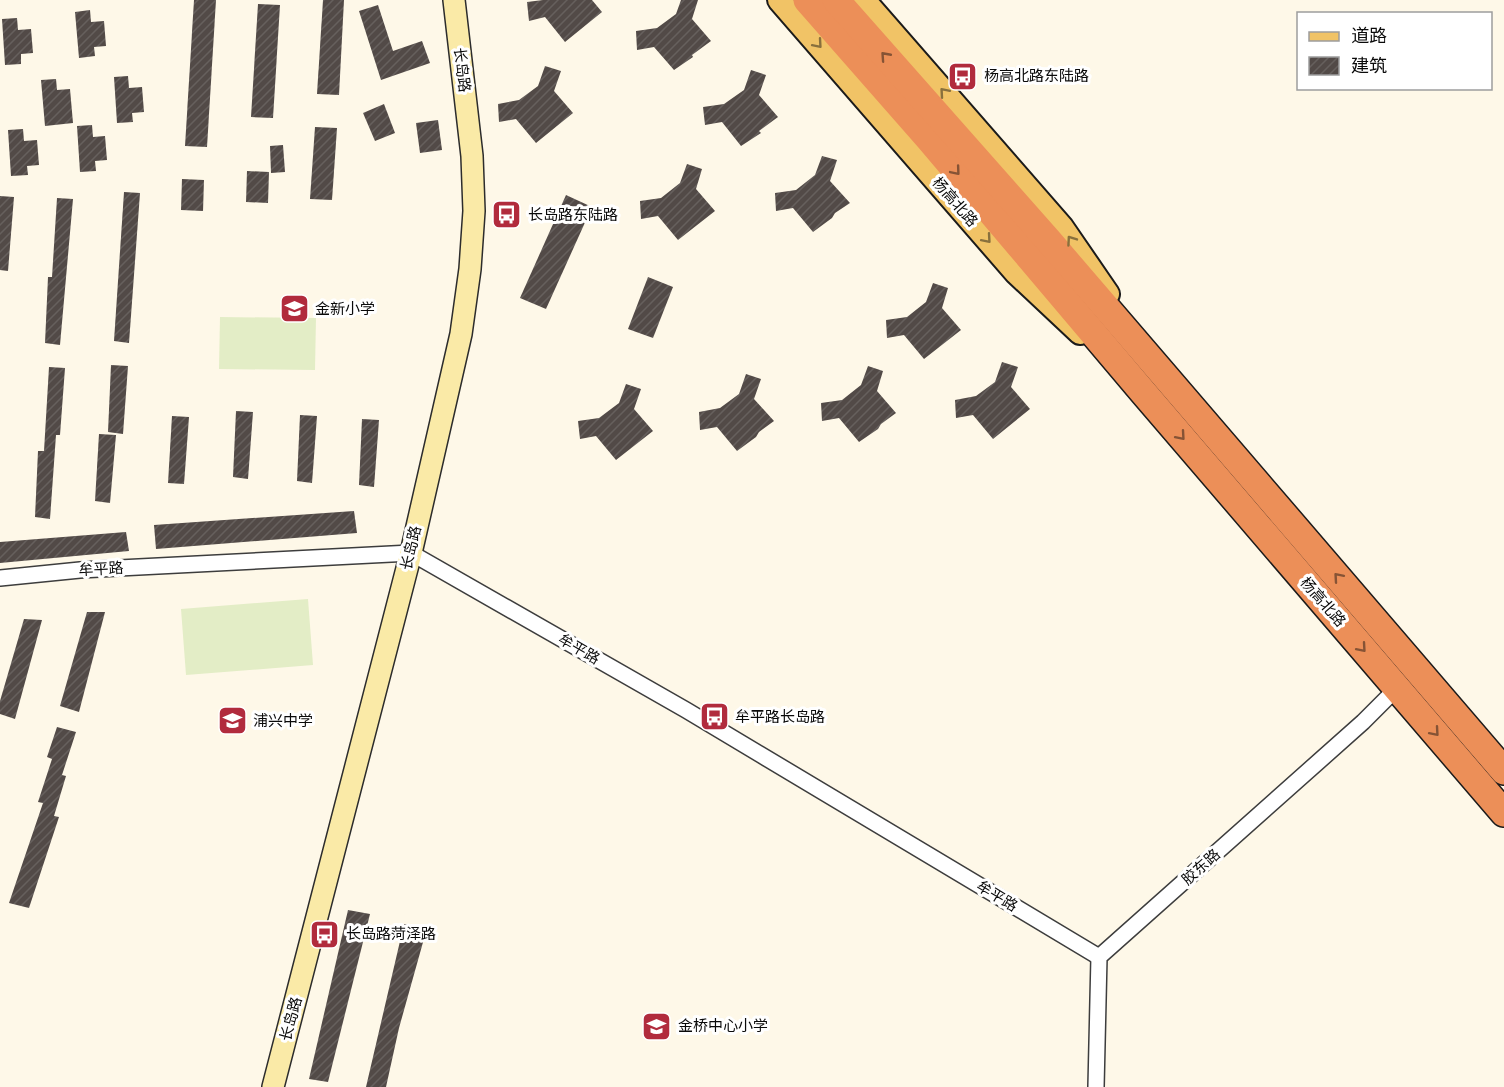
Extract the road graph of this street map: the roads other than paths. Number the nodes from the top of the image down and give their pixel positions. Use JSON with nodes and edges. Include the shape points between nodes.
{"nodes":[{"id":1,"x":454,"y":0,"type":"edge"},
{"id":2,"x":779,"y":0,"type":"edge"},
{"id":3,"x":807,"y":0,"type":"edge"},
{"id":4,"x":836,"y":0,"type":"edge"},
{"id":5,"x":864,"y":0,"type":"edge"},
{"id":6,"x":1039,"y":249,"type":"junction"},
{"id":7,"x":1164,"y":374,"type":"junction"},
{"id":8,"x":1143,"y":392,"type":"junction"},
{"id":9,"x":411,"y":553,"type":"junction"},
{"id":10,"x":0,"y":578,"type":"edge"},
{"id":11,"x":1417,"y":669,"type":"junction"},
{"id":12,"x":1396,"y":688,"type":"junction"},
{"id":13,"x":1504,"y":753,"type":"edge"},
{"id":14,"x":1504,"y":771,"type":"edge"},
{"id":15,"x":1504,"y":813,"type":"edge"},
{"id":16,"x":1099,"y":957,"type":"junction"},
{"id":17,"x":273,"y":1087,"type":"edge"},
{"id":18,"x":1096,"y":1087,"type":"edge"}],
"edges":[{"from":1,"to":9,"type":"street","name":"长岛路","via":[[472,156],[470,269],[461,334]]},
{"from":2,"to":8,"type":"main road","name":"杨高北路","one_way":true,"via":[[1016,273]]},
{"from":3,"to":6,"type":"highway","name":"杨高北路","one_way":true,"via":[[929,138]]},
{"from":6,"to":4,"type":"highway","name":"杨高北路","one_way":true},
{"from":7,"to":5,"type":"main road","name":"杨高北路","one_way":true,"via":[[1062,227]]},
{"from":6,"to":7,"type":"highway","name":"杨高北路"},
{"from":6,"to":8,"type":"highway","name":"杨高北路"},
{"from":11,"to":7,"type":"highway","name":"杨高北路","one_way":true},
{"from":8,"to":12,"type":"highway","name":"杨高北路","one_way":true},
{"from":9,"to":10,"type":"street","name":"牟平路","via":[[80,570]]},
{"from":9,"to":16,"type":"street","name":"牟平路","via":[[686,710]]},
{"from":9,"to":17,"type":"street","name":"长岛路"},
{"from":11,"to":13,"type":"main road","name":"杨高北路"},
{"from":11,"to":14,"type":"highway","name":"杨高北路"},
{"from":12,"to":15,"type":"highway","name":"杨高北路","one_way":true},
{"from":12,"to":16,"type":"street","name":"胶东路","via":[[1363,722]]},
{"from":16,"to":18,"type":"street"}]}
